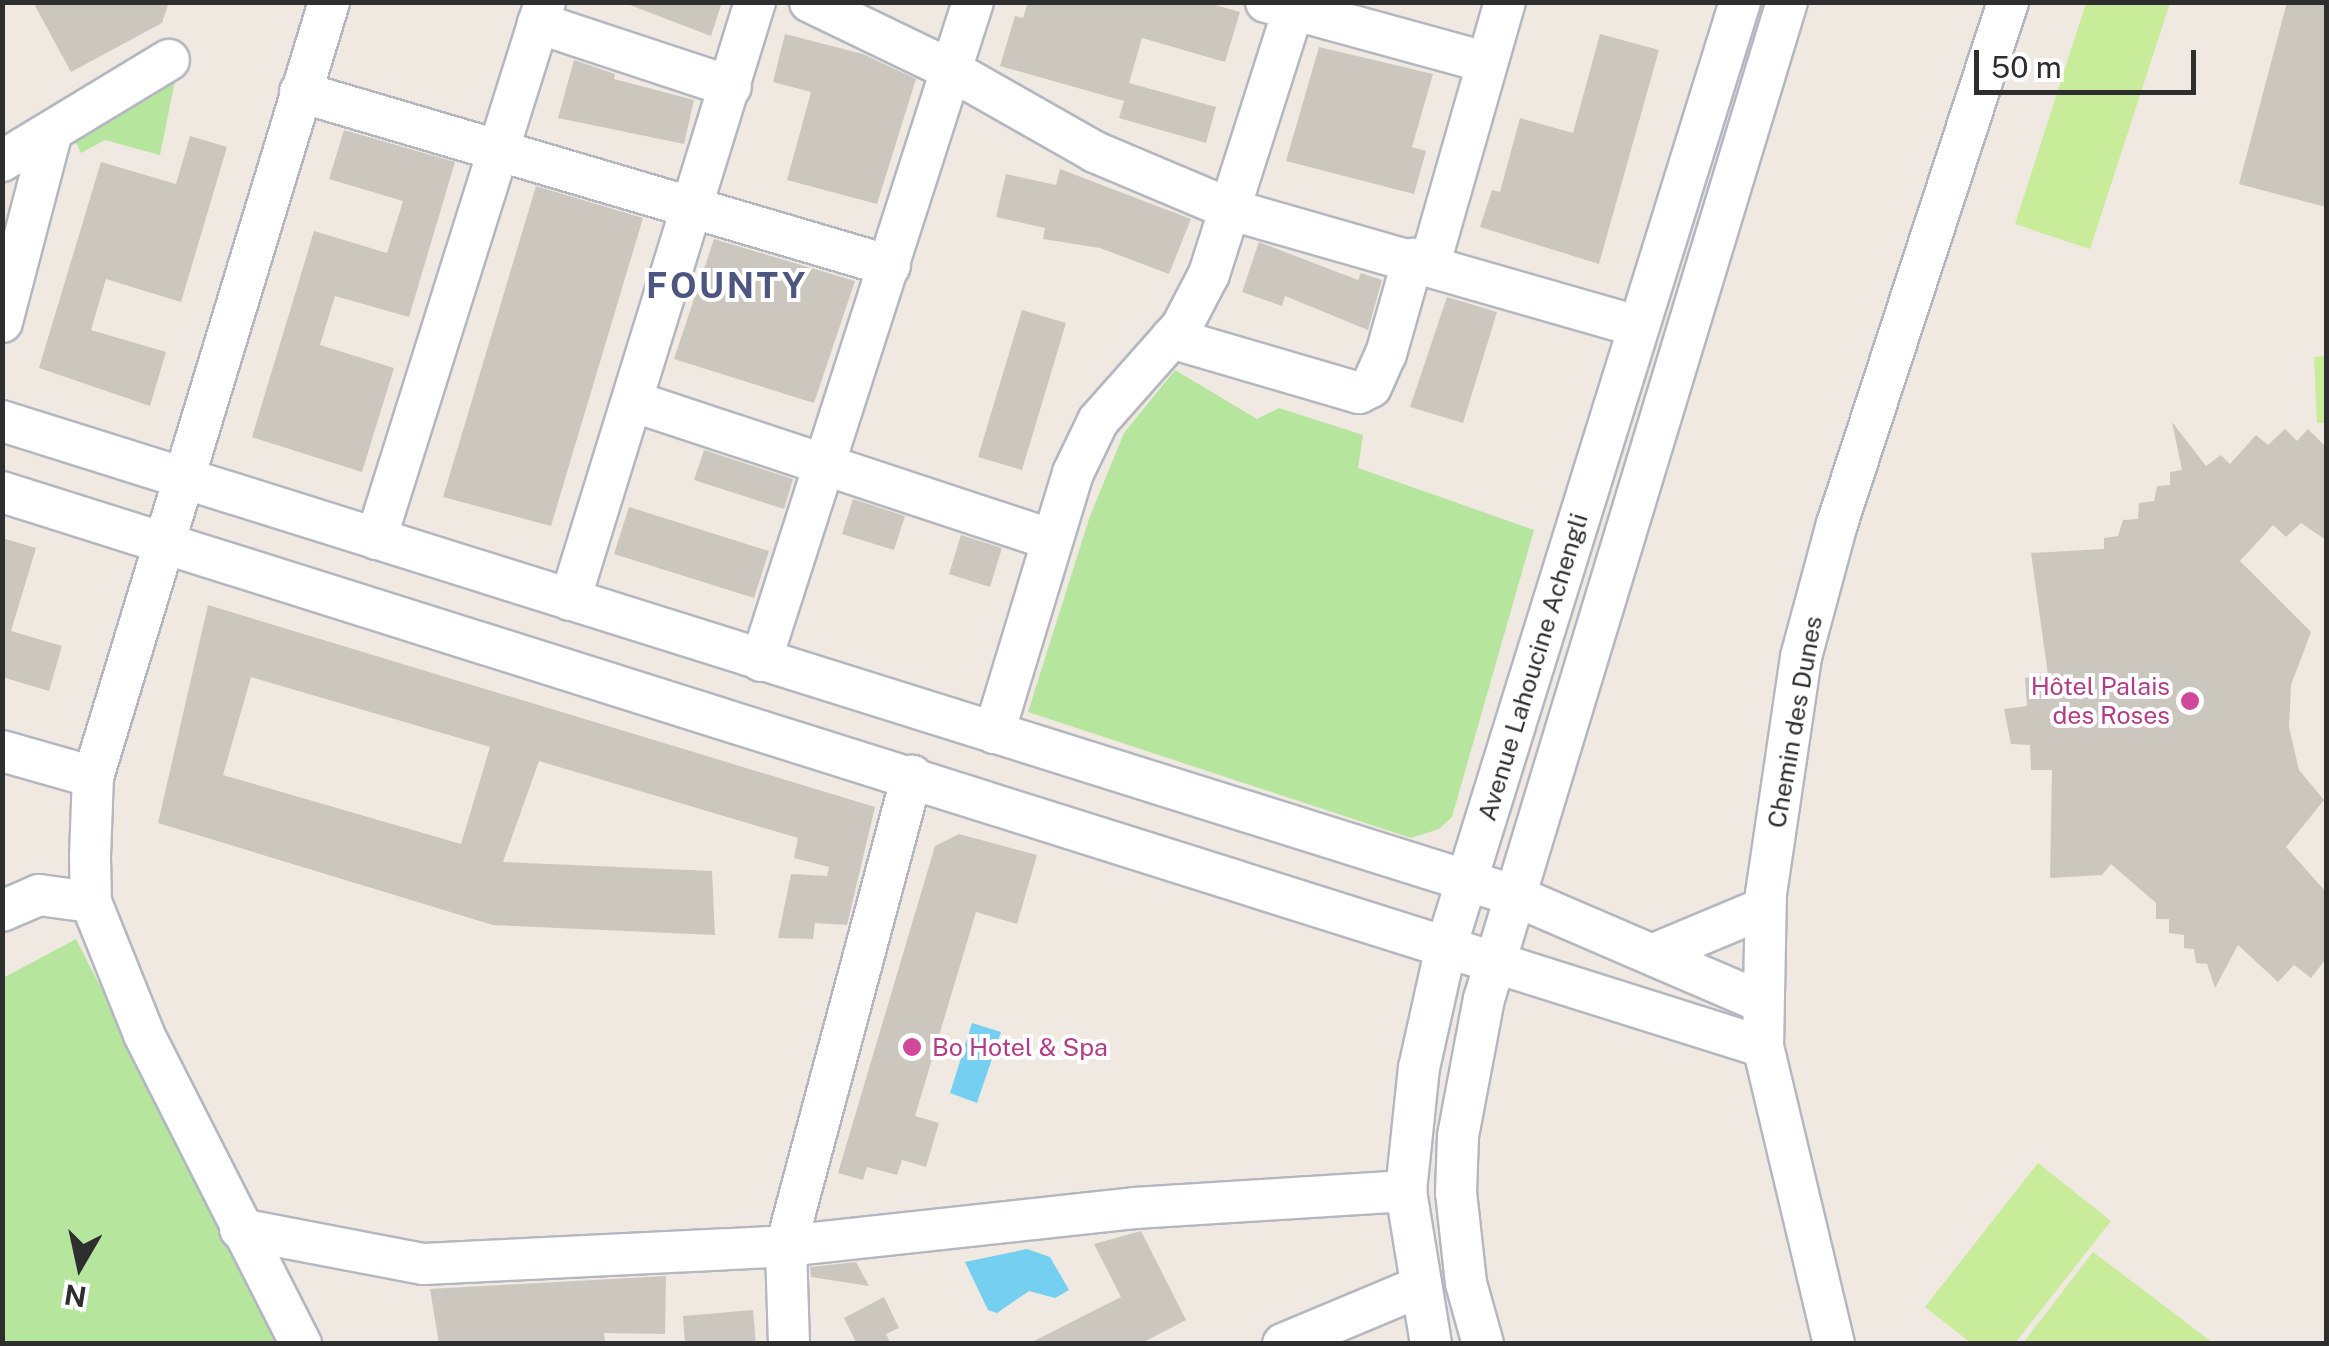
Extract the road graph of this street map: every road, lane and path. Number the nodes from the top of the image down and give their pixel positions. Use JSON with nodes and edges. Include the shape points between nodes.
{"nodes":[{"id":1,"x":330,"y":2,"type":"edge"},
{"id":2,"x":755,"y":2,"type":"edge"},
{"id":3,"x":810,"y":2,"type":"edge"},
{"id":4,"x":974,"y":2,"type":"edge"},
{"id":5,"x":1505,"y":2,"type":"edge"},
{"id":6,"x":1740,"y":2,"type":"edge"},
{"id":7,"x":1786,"y":2,"type":"edge"},
{"id":8,"x":2008,"y":2,"type":"edge"},
{"id":9,"x":1285,"y":5,"type":"edge"},
{"id":10,"x":542,"y":13,"type":"edge"},
{"id":11,"x":168,"y":60,"type":"dead end"},
{"id":12,"x":1486,"y":62,"type":"junction"},
{"id":13,"x":949,"y":69,"type":"junction"},
{"id":14,"x":731,"y":86,"type":"junction"},
{"id":15,"x":300,"y":92,"type":"junction"},
{"id":16,"x":51,"y":135,"type":"junction"},
{"id":17,"x":502,"y":149,"type":"junction"},
{"id":18,"x":2,"y":161,"type":"edge"},
{"id":19,"x":694,"y":204,"type":"junction"},
{"id":20,"x":1232,"y":210,"type":"junction"},
{"id":21,"x":1421,"y":261,"type":"junction"},
{"id":22,"x":890,"y":266,"type":"junction"},
{"id":23,"x":2,"y":322,"type":"edge"},
{"id":24,"x":1636,"y":326,"type":"junction"},
{"id":25,"x":1171,"y":338,"type":"junction"},
{"id":26,"x":632,"y":400,"type":"junction"},
{"id":27,"x":2,"y":421,"type":"edge"},
{"id":28,"x":826,"y":464,"type":"junction"},
{"id":29,"x":180,"y":474,"type":"junction"},
{"id":30,"x":2,"y":492,"type":"edge"},
{"id":31,"x":376,"y":539,"type":"junction"},
{"id":32,"x":1049,"y":539,"type":"junction"},
{"id":33,"x":162,"y":542,"type":"junction"},
{"id":34,"x":570,"y":600,"type":"junction"},
{"id":35,"x":761,"y":661,"type":"junction"},
{"id":36,"x":994,"y":733,"type":"junction"},
{"id":37,"x":2,"y":751,"type":"edge"},
{"id":38,"x":912,"y":776,"type":"junction"},
{"id":39,"x":93,"y":777,"type":"junction"},
{"id":40,"x":1466,"y":880,"type":"junction"},
{"id":41,"x":1514,"y":895,"type":"junction"},
{"id":42,"x":91,"y":902,"type":"junction"},
{"id":43,"x":1764,"y":908,"type":"junction"},
{"id":44,"x":2,"y":911,"type":"edge"},
{"id":45,"x":1446,"y":947,"type":"junction"},
{"id":46,"x":1654,"y":954,"type":"junction"},
{"id":47,"x":1493,"y":962,"type":"junction"},
{"id":48,"x":1762,"y":1002,"type":"junction"},
{"id":49,"x":1763,"y":1047,"type":"junction"},
{"id":50,"x":1406,"y":1191,"type":"junction"},
{"id":51,"x":240,"y":1229,"type":"junction"},
{"id":52,"x":786,"y":1246,"type":"junction"},
{"id":53,"x":1418,"y":1288,"type":"junction"},
{"id":54,"x":1295,"y":1341,"type":"edge"},
{"id":55,"x":301,"y":1344,"type":"edge"},
{"id":56,"x":790,"y":1344,"type":"edge"},
{"id":57,"x":1431,"y":1344,"type":"edge"},
{"id":58,"x":1483,"y":1344,"type":"edge"},
{"id":59,"x":1834,"y":1344,"type":"edge"}],
"edges":[{"from":1,"to":15,"type":"street"},
{"from":2,"to":14,"type":"street"},
{"from":3,"to":13,"type":"street"},
{"from":4,"to":13,"type":"street"},
{"from":5,"to":12,"type":"street"},
{"from":6,"to":24,"type":"street","name":"Avenue Lahoucine Achengli"},
{"from":7,"to":41,"type":"street","name":"Avenue Lahoucine Achengli"},
{"from":8,"to":43,"type":"street","name":"Chemin des Dunes","via":[[1837,524],[1802,657]]},
{"from":9,"to":12,"type":"street"},
{"from":9,"to":20,"type":"street"},
{"from":10,"to":14,"type":"street"},
{"from":10,"to":17,"type":"street"},
{"from":11,"to":16,"type":"street"},
{"from":12,"to":21,"type":"street"},
{"from":13,"to":20,"type":"street","via":[[1094,152]]},
{"from":13,"to":22,"type":"street"},
{"from":14,"to":19,"type":"street"},
{"from":15,"to":17,"type":"street"},
{"from":15,"to":29,"type":"street"},
{"from":16,"to":18,"type":"street"},
{"from":16,"to":23,"type":"street"},
{"from":17,"to":19,"type":"street"},
{"from":17,"to":31,"type":"street"},
{"from":19,"to":22,"type":"street"},
{"from":19,"to":26,"type":"street"},
{"from":20,"to":21,"type":"street"},
{"from":20,"to":25,"type":"street","via":[[1209,274]]},
{"from":21,"to":24,"type":"street"},
{"from":21,"to":25,"type":"street","via":[[1371,387],[1359,393]]},
{"from":22,"to":28,"type":"street"},
{"from":24,"to":40,"type":"street","name":"Avenue Lahoucine Achengli"},
{"from":25,"to":32,"type":"street","via":[[1098,422]]},
{"from":26,"to":28,"type":"street"},
{"from":26,"to":34,"type":"street"},
{"from":27,"to":29,"type":"street"},
{"from":28,"to":32,"type":"street"},
{"from":28,"to":35,"type":"street"},
{"from":29,"to":31,"type":"street"},
{"from":29,"to":33,"type":"street"},
{"from":30,"to":33,"type":"street"},
{"from":31,"to":34,"type":"street"},
{"from":32,"to":36,"type":"street"},
{"from":33,"to":38,"type":"street"},
{"from":33,"to":39,"type":"street"},
{"from":34,"to":35,"type":"street"},
{"from":35,"to":36,"type":"street"},
{"from":36,"to":40,"type":"street"},
{"from":37,"to":39,"type":"street"},
{"from":38,"to":45,"type":"street"},
{"from":38,"to":52,"type":"street"},
{"from":39,"to":42,"type":"street"},
{"from":40,"to":41,"type":"street"},
{"from":40,"to":45,"type":"street","name":"Avenue Lahoucine Achengli"},
{"from":41,"to":46,"type":"street"},
{"from":41,"to":47,"type":"street","name":"Avenue Lahoucine Achengli"},
{"from":42,"to":44,"type":"street","via":[[40,895]]},
{"from":42,"to":51,"type":"street","via":[[144,1034]]},
{"from":43,"to":46,"type":"street"},
{"from":43,"to":48,"type":"street","name":"Chemin des Dunes"},
{"from":45,"to":47,"type":"street"},
{"from":45,"to":50,"type":"street","name":"Avenue Lahoucine Achengli","via":[[1416,1087]]},
{"from":46,"to":48,"type":"street"},
{"from":47,"to":49,"type":"street"},
{"from":47,"to":58,"type":"street","name":"Avenue Lahoucine Achengli","via":[[1464,1098],[1457,1174],[1466,1283]]},
{"from":48,"to":49,"type":"street","name":"Chemin des Dunes"},
{"from":49,"to":59,"type":"street","name":"Chemin des Dunes"},
{"from":50,"to":52,"type":"street","via":[[1098,1211]]},
{"from":50,"to":53,"type":"street","name":"Avenue Lahoucine Achengli"},
{"from":51,"to":52,"type":"street","via":[[424,1264]]},
{"from":51,"to":55,"type":"street"},
{"from":52,"to":56,"type":"street"},
{"from":53,"to":54,"type":"street"},
{"from":53,"to":57,"type":"street","name":"Avenue Lahoucine Achengli"}]}
